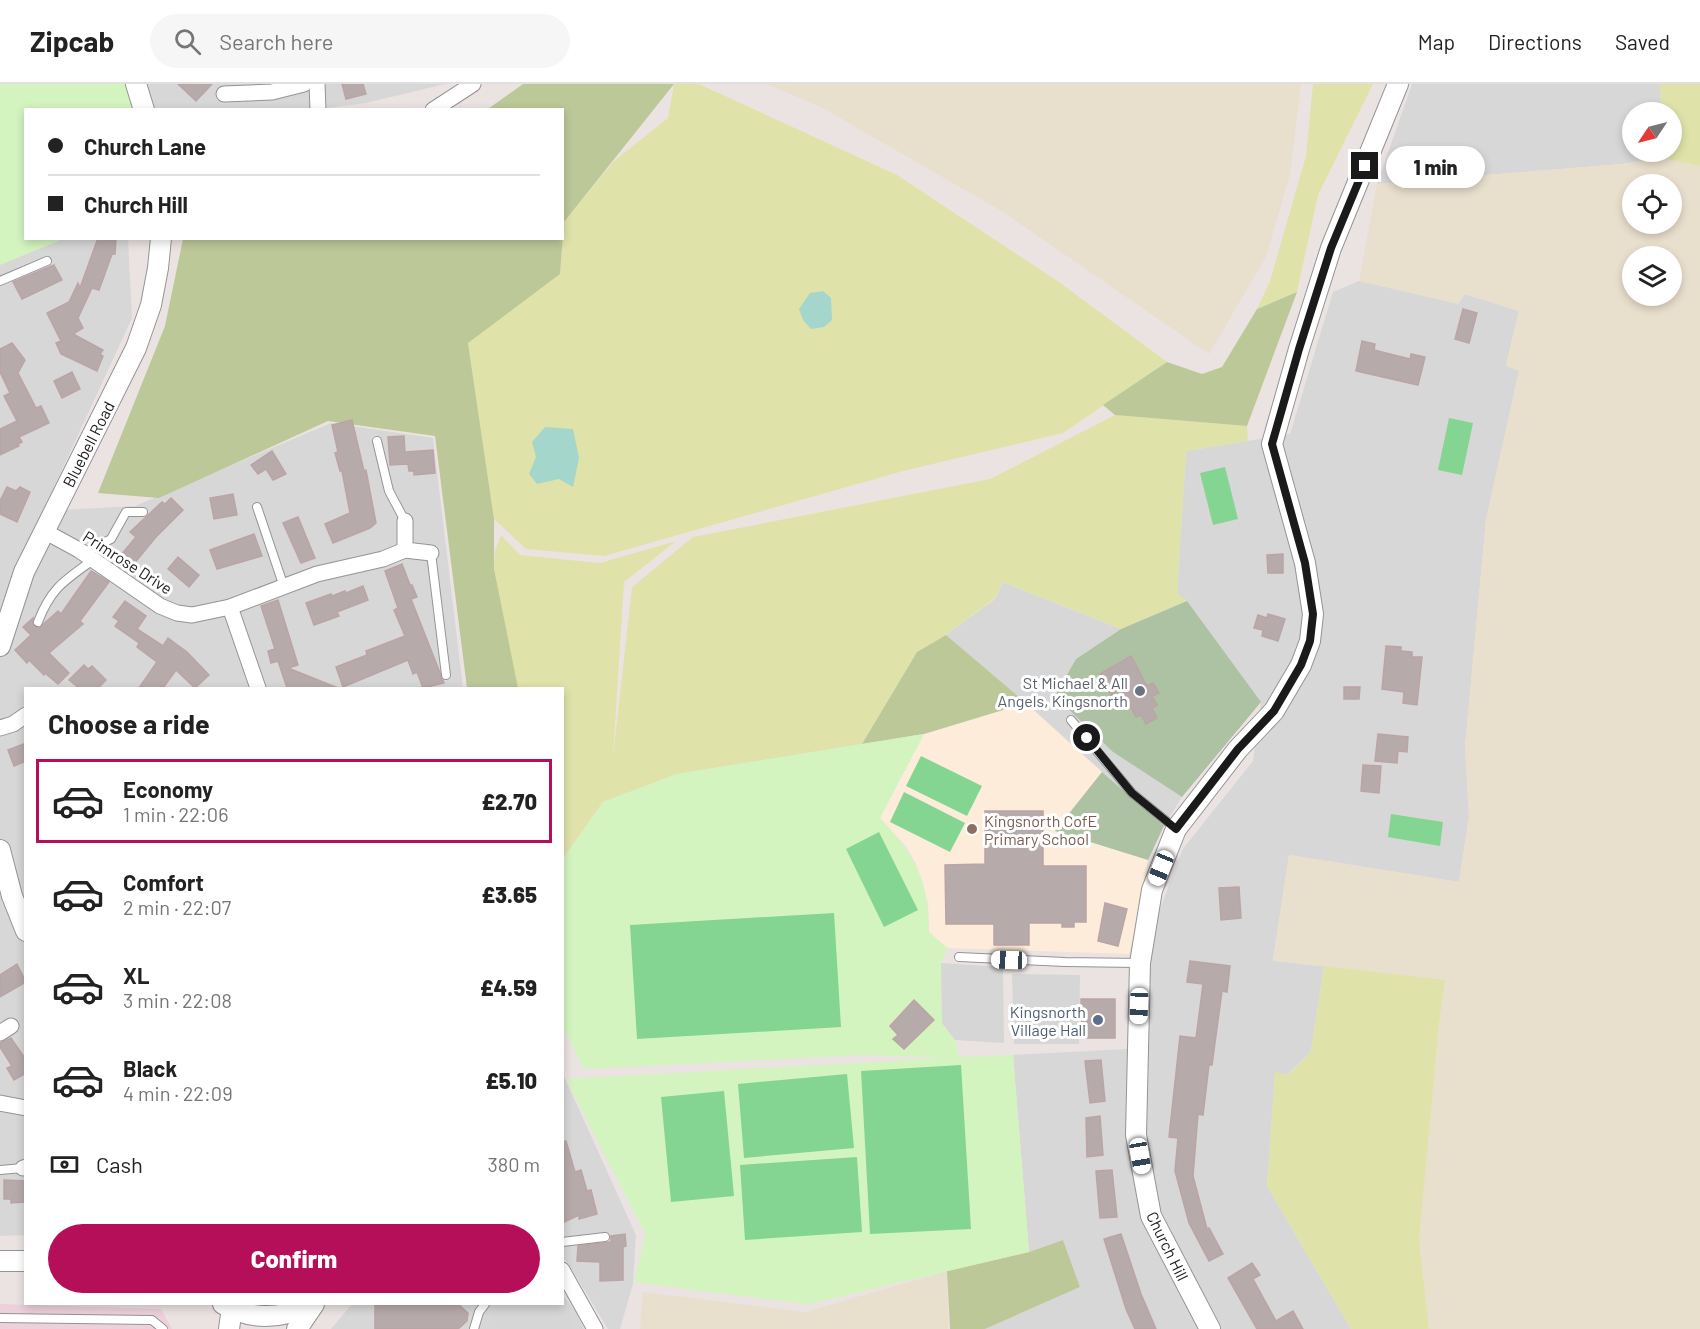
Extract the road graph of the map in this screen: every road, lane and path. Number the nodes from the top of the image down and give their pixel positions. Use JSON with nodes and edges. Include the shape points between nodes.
{"nodes":[{"id":1,"x":136,"y":84,"type":"edge"},
{"id":2,"x":304,"y":84,"type":"edge"},
{"id":3,"x":317,"y":84,"type":"edge"},
{"id":4,"x":472,"y":84,"type":"edge"},
{"id":5,"x":1398,"y":84,"type":"edge"},
{"id":6,"x":224,"y":94,"type":"dead end"},
{"id":7,"x":143,"y":108,"type":"edge"},
{"id":8,"x":318,"y":108,"type":"edge"},
{"id":9,"x":436,"y":108,"type":"edge"},
{"id":10,"x":161,"y":240,"type":"edge"},
{"id":11,"x":46,"y":261,"type":"dead end"},
{"id":12,"x":0,"y":281,"type":"edge"},
{"id":13,"x":377,"y":441,"type":"dead end"},
{"id":14,"x":257,"y":507,"type":"dead end"},
{"id":15,"x":143,"y":512,"type":"dead end"},
{"id":16,"x":405,"y":521,"type":"joint"},
{"id":17,"x":44,"y":531,"type":"junction"},
{"id":18,"x":405,"y":550,"type":"junction"},
{"id":19,"x":431,"y":553,"type":"joint"},
{"id":20,"x":88,"y":557,"type":"junction"},
{"id":21,"x":284,"y":587,"type":"junction"},
{"id":22,"x":230,"y":607,"type":"junction"},
{"id":23,"x":38,"y":622,"type":"dead end"},
{"id":24,"x":0,"y":646,"type":"edge"},
{"id":25,"x":446,"y":675,"type":"dead end"},
{"id":26,"x":253,"y":687,"type":"edge"},
{"id":27,"x":24,"y":716,"type":"edge"},
{"id":28,"x":1071,"y":720,"type":"dead end"},
{"id":29,"x":0,"y":728,"type":"edge"},
{"id":30,"x":1176,"y":829,"type":"junction"},
{"id":31,"x":0,"y":850,"type":"edge"},
{"id":32,"x":6,"y":898,"type":"edge"},
{"id":33,"x":24,"y":928,"type":"edge"},
{"id":34,"x":959,"y":957,"type":"dead end"},
{"id":35,"x":1140,"y":963,"type":"junction"},
{"id":36,"x":0,"y":1103,"type":"edge"},
{"id":37,"x":24,"y":1108,"type":"edge"},
{"id":38,"x":24,"y":1167,"type":"edge"},
{"id":39,"x":0,"y":1170,"type":"edge"},
{"id":40,"x":605,"y":1236,"type":"dead end"},
{"id":41,"x":564,"y":1242,"type":"edge"},
{"id":42,"x":0,"y":1252,"type":"edge"},
{"id":43,"x":24,"y":1252,"type":"edge"},
{"id":44,"x":0,"y":1261,"type":"edge"},
{"id":45,"x":24,"y":1261,"type":"edge"},
{"id":46,"x":564,"y":1274,"type":"edge"},
{"id":47,"x":307,"y":1305,"type":"edge"},
{"id":48,"x":313,"y":1305,"type":"edge"},
{"id":49,"x":484,"y":1305,"type":"edge"},
{"id":50,"x":227,"y":1306,"type":"edge"},
{"id":51,"x":0,"y":1318,"type":"edge"},
{"id":52,"x":164,"y":1329,"type":"edge"},
{"id":53,"x":229,"y":1329,"type":"edge"},
{"id":54,"x":297,"y":1329,"type":"edge"},
{"id":55,"x":474,"y":1329,"type":"edge"},
{"id":56,"x":595,"y":1329,"type":"edge"},
{"id":57,"x":1210,"y":1329,"type":"edge"}],
"edges":[{"from":1,"to":7,"type":"street"},
{"from":2,"to":6,"type":"street","via":[[272,92]]},
{"from":3,"to":8,"type":"street"},
{"from":4,"to":9,"type":"street"},
{"from":5,"to":30,"type":"street","name":"Church Hill","via":[[1331,248],[1272,444],[1305,563],[1313,614],[1310,641],[1274,711],[1238,749]]},
{"from":10,"to":17,"type":"street","name":"Bluebell Road","via":[[151,305],[136,348]]},
{"from":11,"to":12,"type":"lane"},
{"from":13,"to":16,"type":"lane","via":[[389,490]]},
{"from":14,"to":21,"type":"lane"},
{"from":15,"to":20,"type":"lane","via":[[126,512],[111,539]]},
{"from":16,"to":18,"type":"street"},
{"from":17,"to":20,"type":"street","name":"Primrose Drive"},
{"from":17,"to":24,"type":"street","name":"Bluebell Road","via":[[24,572]]},
{"from":18,"to":19,"type":"street","name":"Primrose Drive"},
{"from":18,"to":21,"type":"street","name":"Primrose Drive"},
{"from":19,"to":25,"type":"lane"},
{"from":20,"to":22,"type":"street","name":"Primrose Drive","via":[[138,593],[177,613],[199,614]]},
{"from":20,"to":23,"type":"lane","via":[[47,600]]},
{"from":21,"to":22,"type":"street","name":"Primrose Drive"},
{"from":22,"to":26,"type":"street"},
{"from":27,"to":29,"type":"street"},
{"from":28,"to":30,"type":"lane","via":[[1132,793]]},
{"from":30,"to":35,"type":"street","name":"Church Hill","via":[[1152,890]]},
{"from":31,"to":32,"type":"street"},
{"from":32,"to":33,"type":"street"},
{"from":34,"to":35,"type":"lane"},
{"from":35,"to":57,"type":"street","name":"Church Hill","via":[[1136,1136],[1151,1216]]},
{"from":36,"to":37,"type":"street"},
{"from":38,"to":39,"type":"lane"},
{"from":40,"to":41,"type":"lane"},
{"from":42,"to":43,"type":"street"},
{"from":44,"to":45,"type":"street"},
{"from":46,"to":56,"type":"street"},
{"from":47,"to":50,"type":"street","via":[[288,1314],[263,1317]]},
{"from":48,"to":54,"type":"street"},
{"from":49,"to":55,"type":"lane"},
{"from":50,"to":53,"type":"street"},
{"from":51,"to":52,"type":"lane","via":[[152,1320]]}]}
